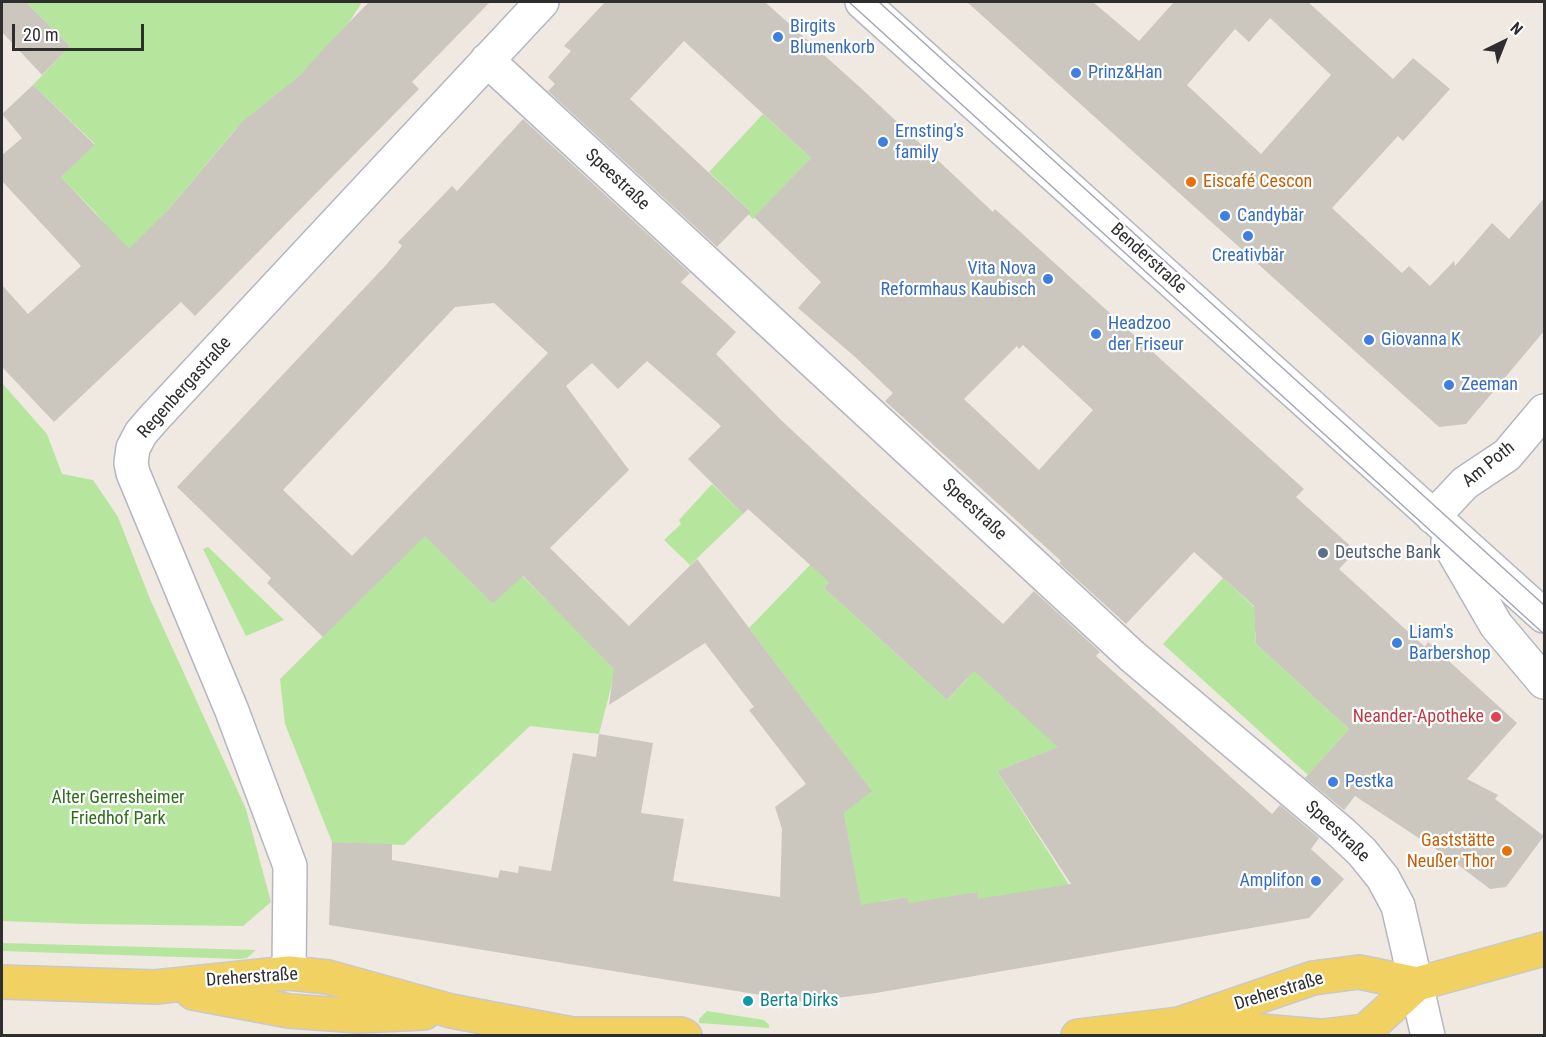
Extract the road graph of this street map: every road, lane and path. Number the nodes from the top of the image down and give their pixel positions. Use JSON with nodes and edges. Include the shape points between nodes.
{"nodes":[{"id":1,"x":542,"y":2,"type":"edge"},
{"id":2,"x":862,"y":2,"type":"edge"},
{"id":3,"x":487,"y":60,"type":"junction"},
{"id":4,"x":1545,"y":411,"type":"edge"},
{"id":5,"x":1433,"y":517,"type":"junction"},
{"id":6,"x":1545,"y":616,"type":"edge"},
{"id":7,"x":1545,"y":682,"type":"edge"},
{"id":8,"x":1545,"y":949,"type":"edge"},
{"id":9,"x":289,"y":973,"type":"junction"},
{"id":10,"x":2,"y":982,"type":"edge"},
{"id":11,"x":1416,"y":984,"type":"junction"},
{"id":12,"x":155,"y":987,"type":"junction"},
{"id":13,"x":451,"y":1011,"type":"junction"},
{"id":14,"x":1179,"y":1024,"type":"junction"},
{"id":15,"x":574,"y":1035,"type":"edge"},
{"id":16,"x":685,"y":1035,"type":"edge"},
{"id":17,"x":1078,"y":1035,"type":"edge"},
{"id":18,"x":1321,"y":1035,"type":"edge"},
{"id":19,"x":1428,"y":1035,"type":"edge"}],
"edges":[{"from":1,"to":3,"type":"street","name":"Regenbergastraße"},
{"from":2,"to":5,"type":"street","name":"Benderstraße"},
{"from":3,"to":9,"type":"street","name":"Regenbergastraße","via":[[154,418],[134,447],[133,473],[232,711],[290,866]]},
{"from":3,"to":11,"type":"street","name":"Speestraße","via":[[1132,656],[1362,852],[1383,878],[1398,906]]},
{"from":4,"to":5,"type":"street","name":"Am Poth","via":[[1507,455],[1465,483]]},
{"from":5,"to":6,"type":"street","name":"Benderstraße"},
{"from":5,"to":7,"type":"street","name":"Benderstraße","via":[[1496,625]]},
{"from":8,"to":11,"type":"main road","name":"Dreherstraße"},
{"from":9,"to":12,"type":"main road","name":"Dreherstraße"},
{"from":9,"to":13,"type":"main road","name":"Dreherstraße","via":[[327,977]]},
{"from":10,"to":12,"type":"main road","name":"Dreherstraße"},
{"from":11,"to":14,"type":"main road","name":"Dreherstraße","via":[[1359,972],[1313,978]]},
{"from":11,"to":18,"type":"main road","name":"Dreherstraße","via":[[1365,1031]]},
{"from":11,"to":19,"type":"street","name":"Speestraße"},
{"from":12,"to":13,"type":"main road","name":"Dreherstraße","via":[[289,1011],[359,1016]]},
{"from":13,"to":15,"type":"main road","name":"Dreherstraße"},
{"from":14,"to":17,"type":"main road","name":"Dreherstraße"},
{"from":14,"to":18,"type":"main road","name":"Dreherstraße"},
{"from":15,"to":16,"type":"main road","name":"Dreherstraße"}]}
